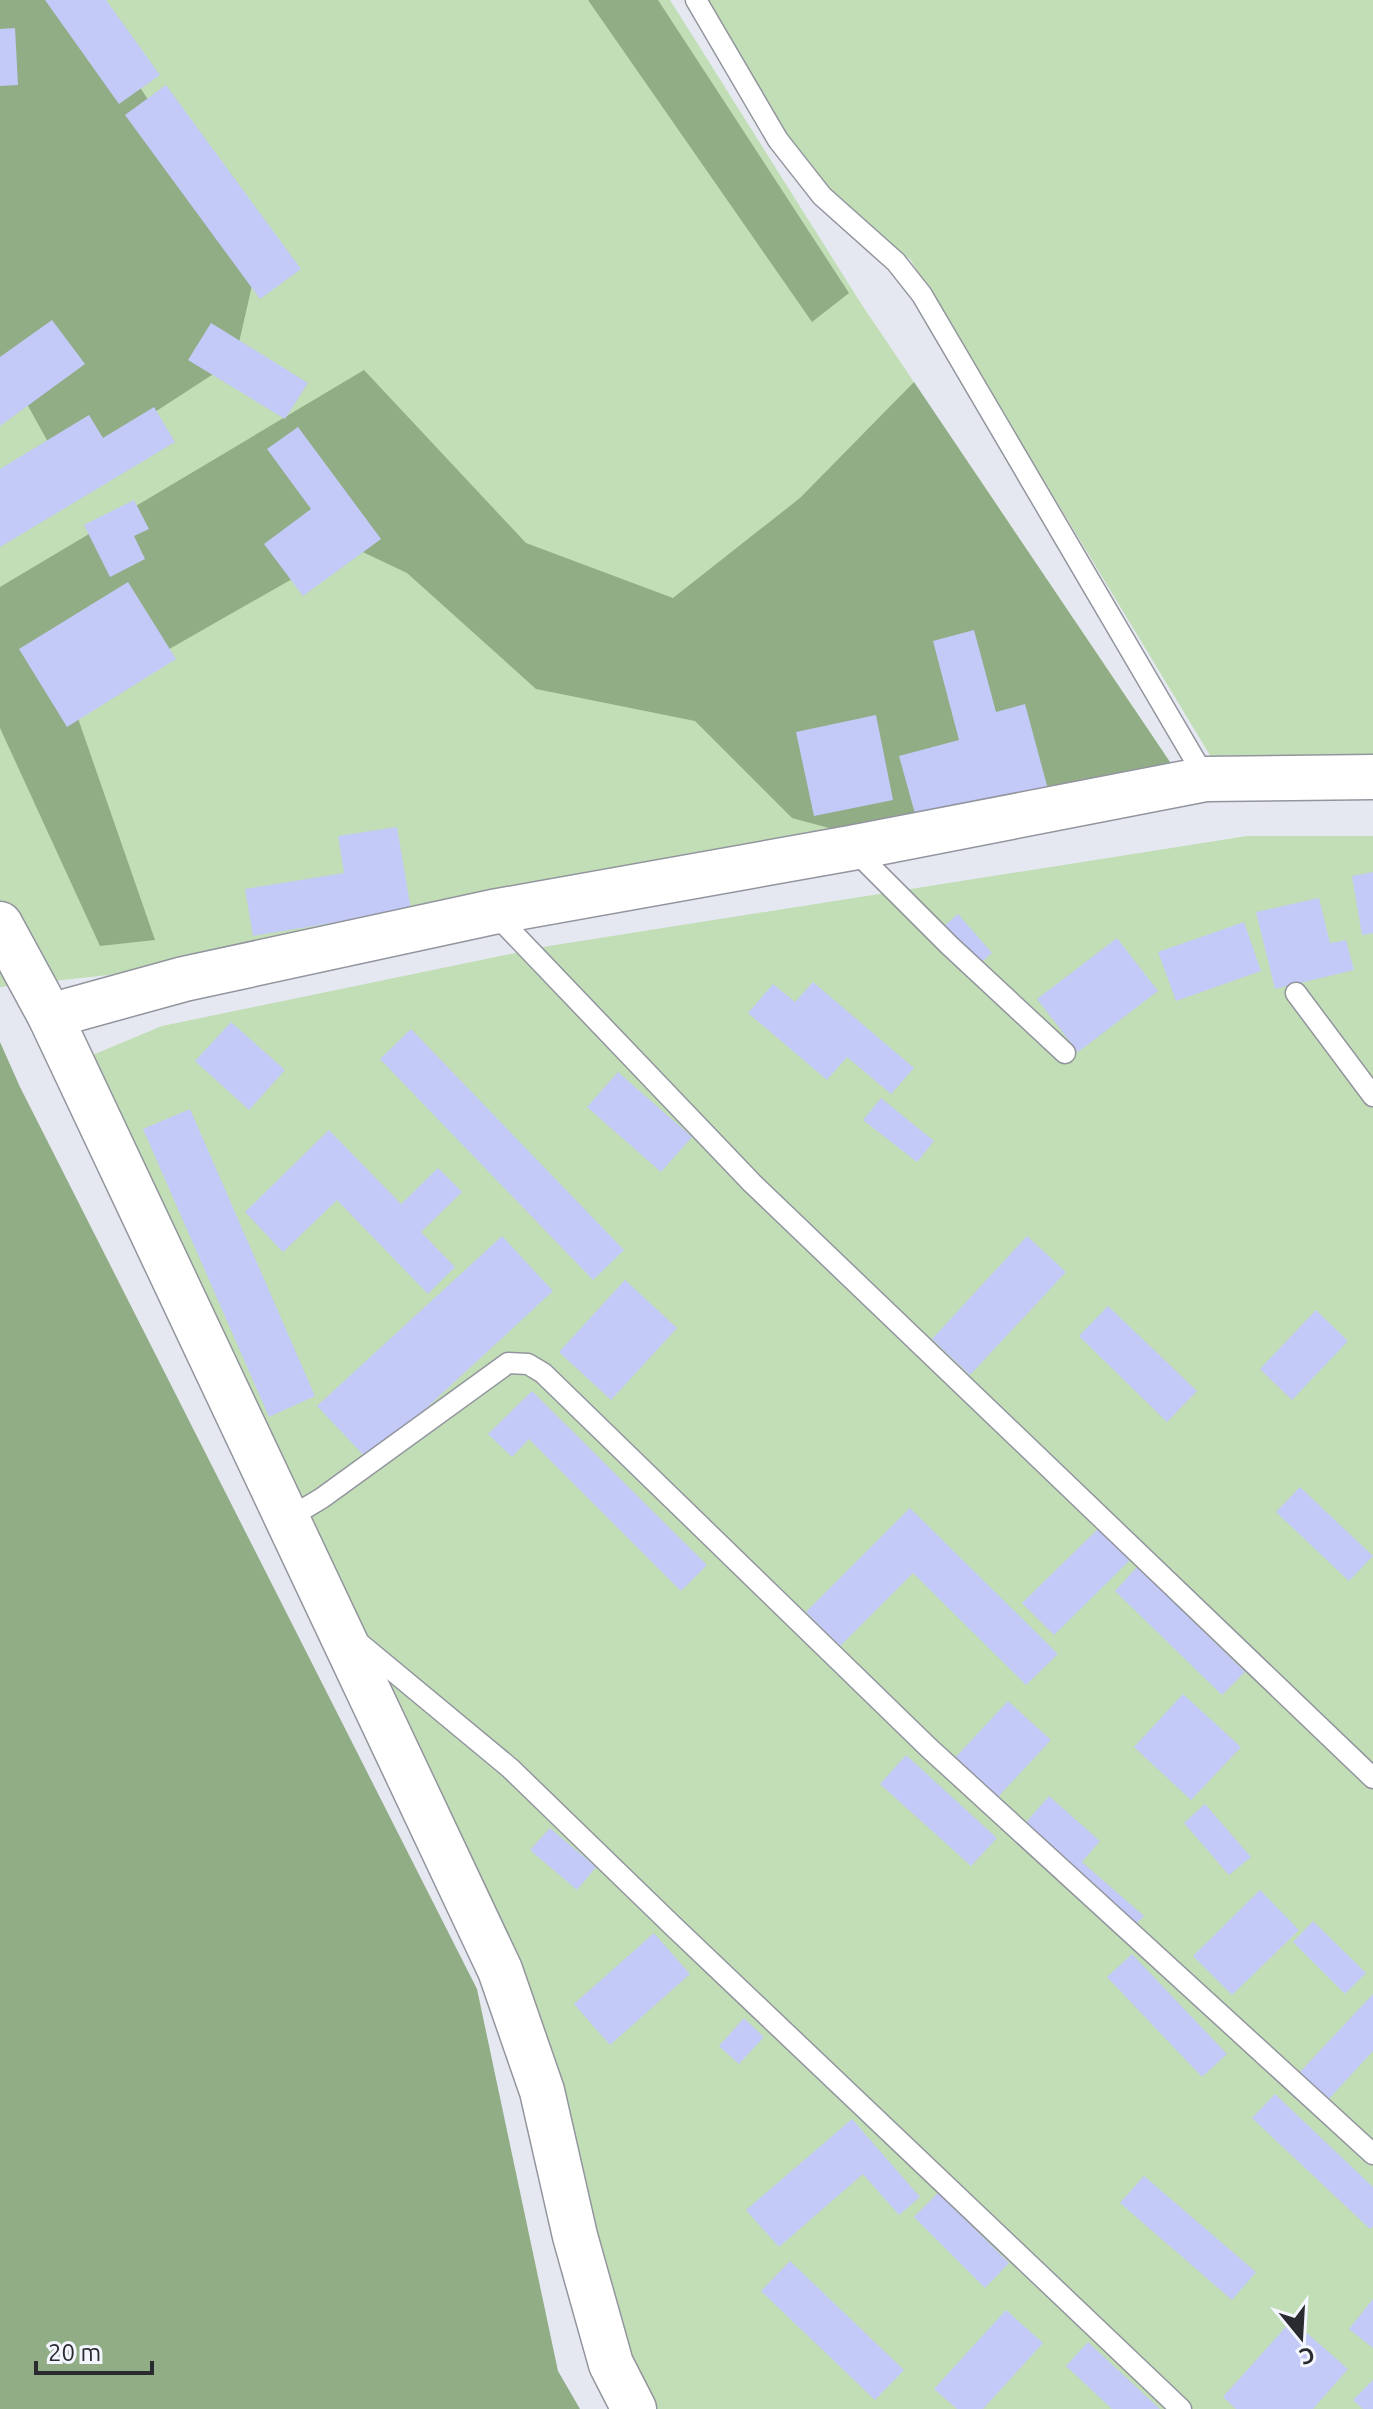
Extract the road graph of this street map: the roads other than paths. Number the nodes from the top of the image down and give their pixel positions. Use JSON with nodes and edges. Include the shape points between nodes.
{"nodes":[{"id":1,"x":696,"y":0,"type":"edge"},
{"id":2,"x":1373,"y":777,"type":"edge"},
{"id":3,"x":1206,"y":779,"type":"junction"},
{"id":4,"x":851,"y":848,"type":"junction"},
{"id":5,"x":493,"y":912,"type":"junction"},
{"id":6,"x":0,"y":924,"type":"edge"},
{"id":7,"x":1296,"y":993,"type":"dead end"},
{"id":8,"x":50,"y":1016,"type":"junction"},
{"id":9,"x":1065,"y":1053,"type":"dead end"},
{"id":10,"x":1373,"y":1096,"type":"edge"},
{"id":11,"x":287,"y":1519,"type":"junction"},
{"id":12,"x":336,"y":1624,"type":"junction"},
{"id":13,"x":1373,"y":1778,"type":"edge"},
{"id":14,"x":1373,"y":2154,"type":"edge"},
{"id":15,"x":634,"y":2409,"type":"edge"},
{"id":16,"x":1181,"y":2409,"type":"edge"}],
"edges":[{"from":1,"to":3,"type":"lane","via":[[778,140],[822,196],[896,262],[922,295]]},
{"from":2,"to":3,"type":"street"},
{"from":3,"to":4,"type":"street"},
{"from":4,"to":5,"type":"street"},
{"from":4,"to":9,"type":"lane"},
{"from":5,"to":8,"type":"street","via":[[184,979]]},
{"from":5,"to":13,"type":"lane","via":[[752,1183]]},
{"from":6,"to":8,"type":"street"},
{"from":7,"to":10,"type":"lane"},
{"from":8,"to":11,"type":"street"},
{"from":11,"to":12,"type":"street"},
{"from":11,"to":14,"type":"lane","via":[[508,1363],[528,1364],[929,1748]]},
{"from":12,"to":15,"type":"street","via":[[500,1970],[542,2091],[611,2364]]},
{"from":12,"to":16,"type":"lane","via":[[510,1768]]}]}
